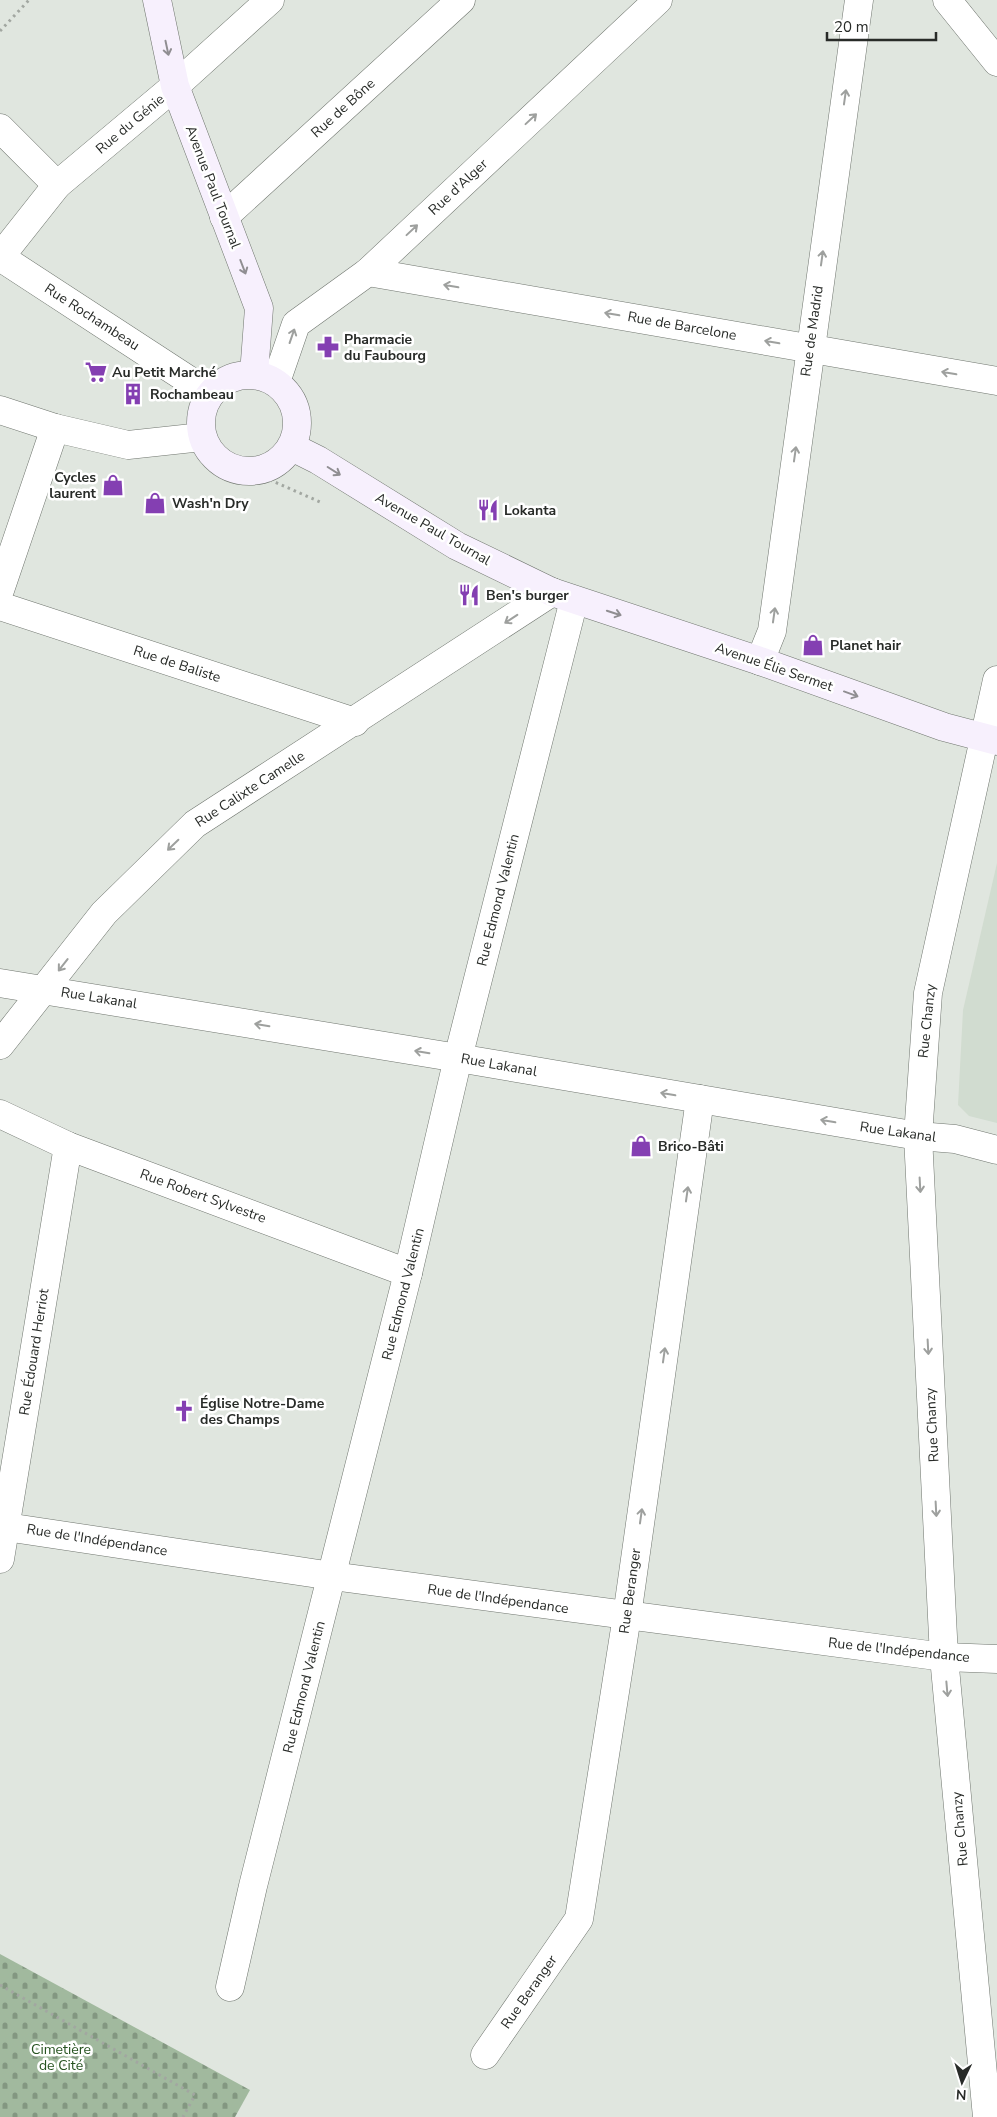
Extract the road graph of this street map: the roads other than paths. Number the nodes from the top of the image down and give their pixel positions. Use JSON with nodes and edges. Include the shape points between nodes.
{"nodes":[{"id":1,"x":157,"y":0,"type":"edge"},
{"id":2,"x":270,"y":0,"type":"edge"},
{"id":3,"x":461,"y":0,"type":"edge"},
{"id":4,"x":658,"y":0,"type":"edge"},
{"id":5,"x":859,"y":0,"type":"edge"},
{"id":6,"x":946,"y":0,"type":"edge"},
{"id":7,"x":997,"y":62,"type":"edge"},
{"id":8,"x":175,"y":86,"type":"junction"},
{"id":9,"x":0,"y":128,"type":"edge"},
{"id":10,"x":57,"y":185,"type":"junction"},
{"id":11,"x":224,"y":217,"type":"junction"},
{"id":12,"x":0,"y":257,"type":"edge"},
{"id":13,"x":368,"y":272,"type":"junction"},
{"id":14,"x":810,"y":348,"type":"junction"},
{"id":15,"x":265,"y":378,"type":"junction"},
{"id":16,"x":997,"y":381,"type":"edge"},
{"id":17,"x":210,"y":394,"type":"junction"},
{"id":18,"x":0,"y":410,"type":"edge"},
{"id":19,"x":55,"y":428,"type":"junction"},
{"id":20,"x":202,"y":437,"type":"junction"},
{"id":21,"x":292,"y":446,"type":"junction"},
{"id":22,"x":0,"y":590,"type":"edge"},
{"id":23,"x":563,"y":596,"type":"junction"},
{"id":24,"x":0,"y":606,"type":"edge"},
{"id":25,"x":760,"y":661,"type":"junction"},
{"id":26,"x":997,"y":680,"type":"edge"},
{"id":27,"x":354,"y":722,"type":"junction"},
{"id":28,"x":990,"y":739,"type":"edge"},
{"id":29,"x":0,"y":982,"type":"edge"},
{"id":30,"x":44,"y":989,"type":"junction"},
{"id":31,"x":0,"y":1045,"type":"edge"},
{"id":32,"x":458,"y":1058,"type":"junction"},
{"id":33,"x":700,"y":1099,"type":"junction"},
{"id":34,"x":0,"y":1114,"type":"edge"},
{"id":35,"x":918,"y":1136,"type":"junction"},
{"id":36,"x":68,"y":1146,"type":"junction"},
{"id":37,"x":997,"y":1150,"type":"edge"},
{"id":38,"x":408,"y":1273,"type":"junction"},
{"id":39,"x":3,"y":1526,"type":"edge"},
{"id":40,"x":0,"y":1559,"type":"edge"},
{"id":41,"x":332,"y":1576,"type":"junction"},
{"id":42,"x":627,"y":1616,"type":"junction"},
{"id":43,"x":944,"y":1657,"type":"junction"},
{"id":44,"x":997,"y":1659,"type":"edge"},
{"id":45,"x":230,"y":1987,"type":"dead end"},
{"id":46,"x":485,"y":2055,"type":"dead end"},
{"id":47,"x":987,"y":2117,"type":"edge"}],
"edges":[{"from":1,"to":8,"type":"main road","name":"Avenue Paul Tournal","one_way":true},
{"from":2,"to":8,"type":"street","name":"Rue du Génie"},
{"from":3,"to":11,"type":"street","name":"Rue de Bône"},
{"from":13,"to":4,"type":"street","name":"Rue d'Alger","one_way":true},
{"from":14,"to":5,"type":"street","name":"Rue de Madrid","one_way":true},
{"from":6,"to":7,"type":"street"},
{"from":8,"to":10,"type":"street","name":"Rue du Génie"},
{"from":8,"to":11,"type":"main road","name":"Avenue Paul Tournal"},
{"from":9,"to":10,"type":"street"},
{"from":10,"to":12,"type":"street","name":"Rue du Génie"},
{"from":11,"to":15,"type":"main road","name":"Avenue Paul Tournal","one_way":true,"via":[[259,308]]},
{"from":12,"to":17,"type":"street","name":"Rue Rochambeau"},
{"from":14,"to":13,"type":"street","name":"Rue de Barcelone","one_way":true},
{"from":15,"to":13,"type":"street","name":"Rue d'Alger","one_way":true,"via":[[296,324]]},
{"from":16,"to":14,"type":"street","name":"Rue de Barcelone","one_way":true},
{"from":25,"to":14,"type":"street","name":"Rue de Madrid","one_way":true,"via":[[772,631]]},
{"from":15,"to":17,"type":"main road","via":[[238,376],[222,382]]},
{"from":15,"to":21,"type":"main road","via":[[291,398],[298,419]]},
{"from":17,"to":20,"type":"main road","via":[[200,422]]},
{"from":18,"to":19,"type":"street"},
{"from":19,"to":20,"type":"street","via":[[128,445]]},
{"from":19,"to":22,"type":"street"},
{"from":20,"to":21,"type":"main road","via":[[220,463],[235,470],[252,472],[268,468],[282,459]]},
{"from":21,"to":23,"type":"main road","name":"Avenue Paul Tournal","one_way":true,"via":[[457,546]]},
{"from":23,"to":25,"type":"main road","name":"Avenue Élie Sermet","one_way":true},
{"from":23,"to":27,"type":"street","name":"Rue Calixte Camelle","one_way":true},
{"from":23,"to":32,"type":"street","name":"Rue Edmond Valentin"},
{"from":24,"to":27,"type":"street","name":"Rue de Baliste"},
{"from":25,"to":28,"type":"main road","name":"Avenue Élie Sermet","one_way":true,"via":[[944,727]]},
{"from":26,"to":28,"type":"street","name":"Rue Chanzy"},
{"from":27,"to":30,"type":"street","name":"Rue Calixte Camelle","one_way":true,"via":[[195,824],[104,913]]},
{"from":28,"to":35,"type":"street","name":"Rue Chanzy","via":[[928,993]]},
{"from":29,"to":30,"type":"street","name":"Rue Lakanal"},
{"from":30,"to":31,"type":"street","name":"Rue Calixte Camelle"},
{"from":32,"to":30,"type":"street","name":"Rue Lakanal","one_way":true},
{"from":33,"to":32,"type":"street","name":"Rue Lakanal","one_way":true},
{"from":32,"to":38,"type":"street","name":"Rue Edmond Valentin"},
{"from":35,"to":33,"type":"street","name":"Rue Lakanal","one_way":true},
{"from":42,"to":33,"type":"street","name":"Rue Beranger","one_way":true},
{"from":34,"to":36,"type":"street","name":"Rue Robert Sylvestre"},
{"from":35,"to":37,"type":"street","name":"Rue Lakanal","via":[[954,1139]]},
{"from":35,"to":43,"type":"street","name":"Rue Chanzy","one_way":true},
{"from":36,"to":38,"type":"street","name":"Rue Robert Sylvestre"},
{"from":36,"to":39,"type":"street","name":"Rue Édouard Herriot"},
{"from":38,"to":41,"type":"street","name":"Rue Edmond Valentin"},
{"from":39,"to":40,"type":"street","name":"Rue Édouard Herriot"},
{"from":39,"to":41,"type":"street","name":"Rue de l'Indépendance"},
{"from":41,"to":42,"type":"street","name":"Rue de l'Indépendance"},
{"from":41,"to":45,"type":"street","name":"Rue Edmond Valentin"},
{"from":42,"to":43,"type":"street","name":"Rue de l'Indépendance"},
{"from":42,"to":46,"type":"street","name":"Rue Beranger","via":[[579,1919]]},
{"from":43,"to":44,"type":"street","name":"Rue de l'Indépendance"},
{"from":43,"to":47,"type":"street","name":"Rue Chanzy","one_way":true}]}
